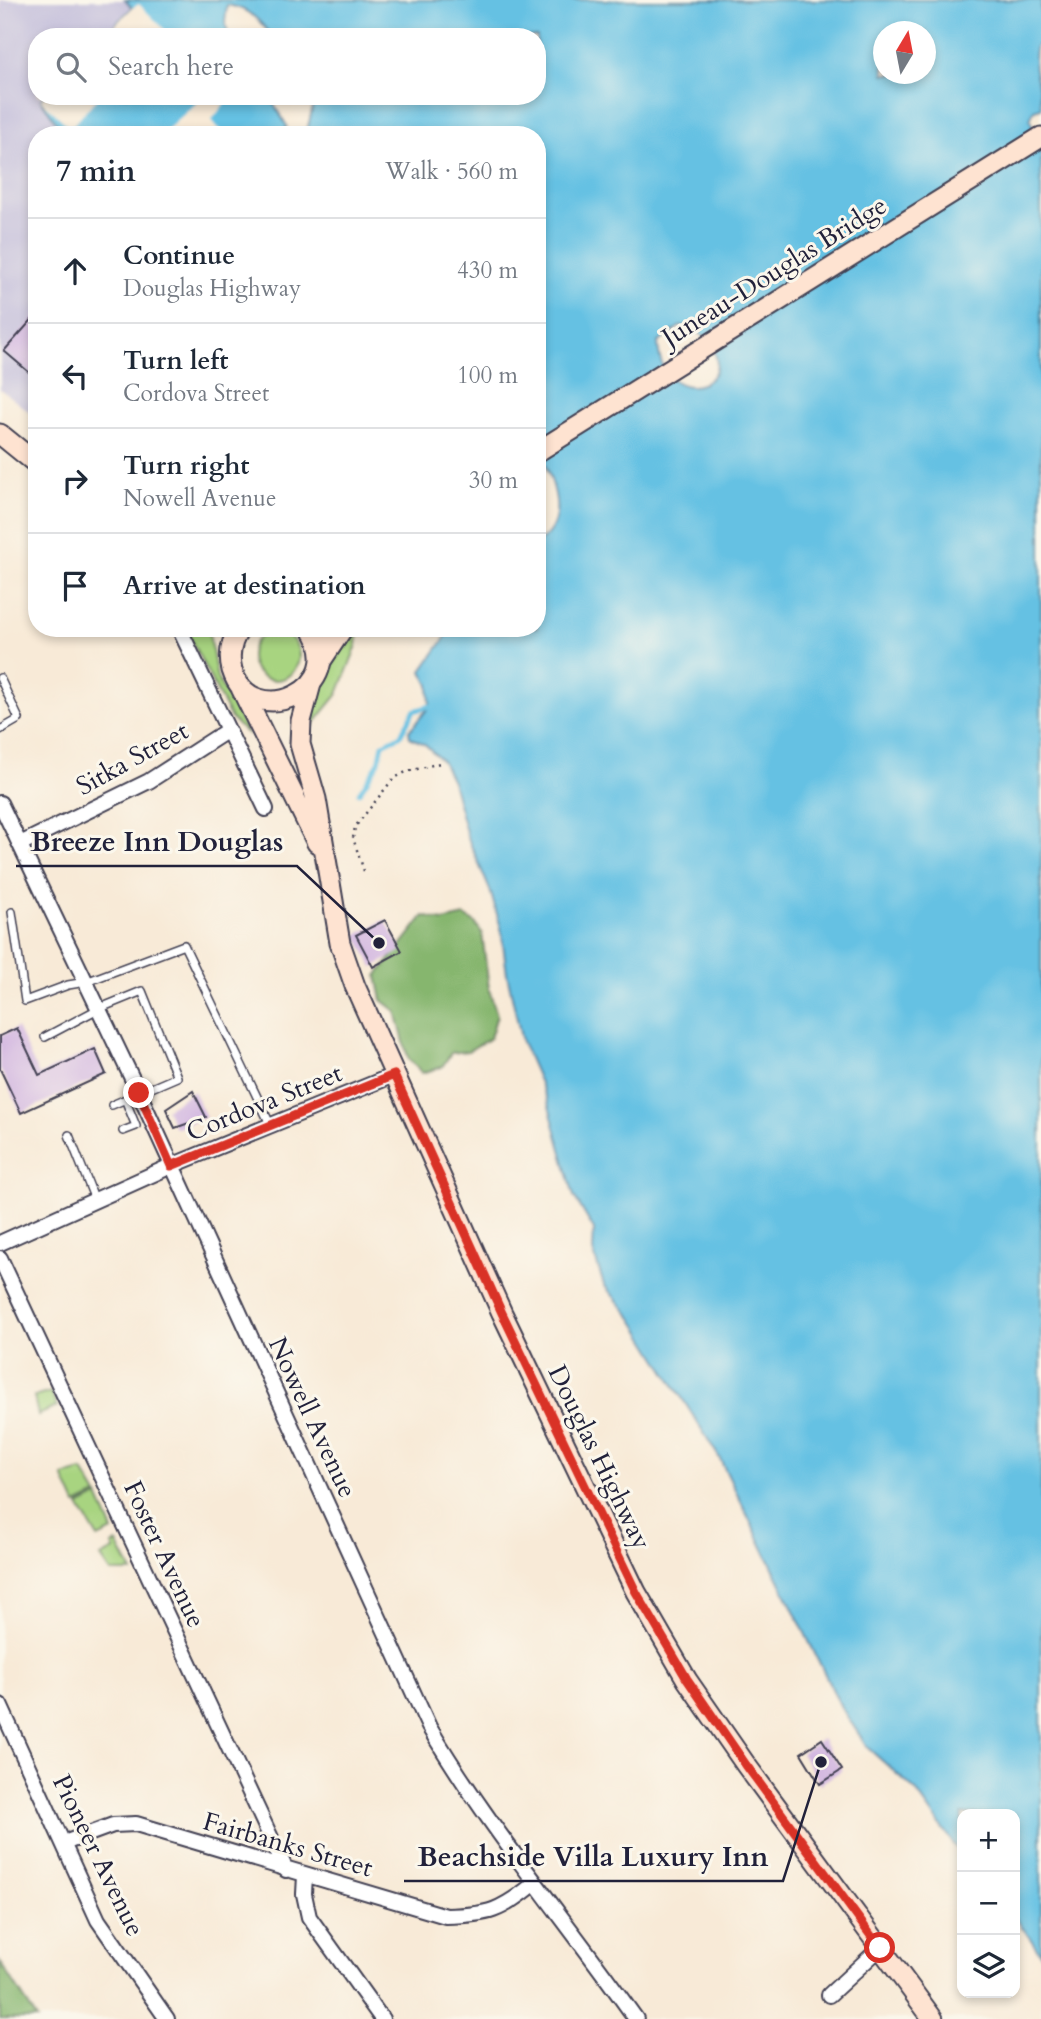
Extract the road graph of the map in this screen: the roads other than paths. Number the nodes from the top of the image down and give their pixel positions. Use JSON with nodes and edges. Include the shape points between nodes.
{"nodes":[{"id":1,"x":1041,"y":137,"type":"edge"},
{"id":2,"x":0,"y":433,"type":"edge"},
{"id":3,"x":546,"y":446,"type":"edge"},
{"id":4,"x":28,"y":456,"type":"edge"},
{"id":5,"x":182,"y":637,"type":"edge"},
{"id":6,"x":227,"y":637,"type":"edge"},
{"id":7,"x":236,"y":637,"type":"edge"},
{"id":8,"x":315,"y":637,"type":"edge"},
{"id":9,"x":337,"y":637,"type":"edge"},
{"id":10,"x":230,"y":648,"type":"junction"},
{"id":11,"x":321,"y":661,"type":"junction"},
{"id":12,"x":0,"y":678,"type":"edge"},
{"id":13,"x":239,"y":684,"type":"junction"},
{"id":14,"x":311,"y":684,"type":"junction"},
{"id":15,"x":0,"y":730,"type":"edge"},
{"id":16,"x":228,"y":730,"type":"junction"},
{"id":17,"x":0,"y":803,"type":"edge"},
{"id":18,"x":266,"y":809,"type":"dead end"},
{"id":19,"x":20,"y":844,"type":"junction"},
{"id":20,"x":327,"y":863,"type":"junction"},
{"id":21,"x":12,"y":912,"type":"dead end"},
{"id":22,"x":86,"y":982,"type":"junction"},
{"id":23,"x":98,"y":1009,"type":"junction"},
{"id":24,"x":44,"y":1037,"type":"dead end"},
{"id":25,"x":394,"y":1075,"type":"junction"},
{"id":26,"x":139,"y":1093,"type":"junction"},
{"id":27,"x":125,"y":1099,"type":"junction"},
{"id":28,"x":112,"y":1105,"type":"dead end"},
{"id":29,"x":271,"y":1126,"type":"junction"},
{"id":30,"x":123,"y":1132,"type":"dead end"},
{"id":31,"x":69,"y":1135,"type":"dead end"},
{"id":32,"x":171,"y":1166,"type":"junction"},
{"id":33,"x":95,"y":1200,"type":"junction"},
{"id":34,"x":0,"y":1243,"type":"edge"},
{"id":35,"x":0,"y":1258,"type":"edge"},
{"id":36,"x":0,"y":1705,"type":"edge"},
{"id":37,"x":64,"y":1843,"type":"junction"},
{"id":38,"x":286,"y":1870,"type":"junction"},
{"id":39,"x":305,"y":1875,"type":"junction"},
{"id":40,"x":534,"y":1884,"type":"junction"},
{"id":41,"x":880,"y":1948,"type":"junction"},
{"id":42,"x":829,"y":1995,"type":"dead end"},
{"id":43,"x":167,"y":2019,"type":"edge"},
{"id":44,"x":382,"y":2019,"type":"edge"},
{"id":45,"x":636,"y":2019,"type":"edge"},
{"id":46,"x":933,"y":2019,"type":"edge"}],
"edges":[{"from":1,"to":3,"type":"main road","name":"Juneau-Douglas Bridge"},
{"from":2,"to":4,"type":"main road"},
{"from":5,"to":16,"type":"street","name":"Sitka Street"},
{"from":6,"to":10,"type":"main road"},
{"from":7,"to":10,"type":"main road"},
{"from":8,"to":11,"type":"main road"},
{"from":9,"to":11,"type":"main road","name":"Douglas Highway"},
{"from":10,"to":13,"type":"main road"},
{"from":11,"to":14,"type":"main road","name":"Douglas Highway"},
{"from":12,"to":15,"type":"lane","via":[[19,719]]},
{"from":13,"to":14,"type":"main road","via":[[249,693],[275,702],[301,694]]},
{"from":13,"to":20,"type":"main road"},
{"from":14,"to":20,"type":"main road","name":"Douglas Highway","via":[[300,744]]},
{"from":16,"to":18,"type":"street","name":"Sitka Street"},
{"from":16,"to":19,"type":"street","name":"Sitka Street","via":[[149,781]]},
{"from":17,"to":19,"type":"street","name":"Nowell Avenue"},
{"from":19,"to":22,"type":"street","name":"Nowell Avenue"},
{"from":20,"to":25,"type":"main road","name":"Douglas Highway","via":[[340,943]]},
{"from":21,"to":22,"type":"lane","via":[[25,1000]]},
{"from":22,"to":23,"type":"street","name":"Nowell Avenue"},
{"from":22,"to":29,"type":"lane","via":[[184,945]]},
{"from":23,"to":24,"type":"lane"},
{"from":23,"to":26,"type":"street","name":"Nowell Avenue"},
{"from":23,"to":26,"type":"lane","via":[[142,991],[177,1077]]},
{"from":25,"to":29,"type":"street","name":"Cordova Street"},
{"from":25,"to":41,"type":"main road","name":"Douglas Highway","via":[[636,1592],[716,1722]]},
{"from":26,"to":27,"type":"lane"},
{"from":26,"to":32,"type":"street","name":"Nowell Avenue"},
{"from":27,"to":28,"type":"lane"},
{"from":27,"to":30,"type":"lane","via":[[136,1126]]},
{"from":29,"to":32,"type":"street","name":"Cordova Street"},
{"from":31,"to":33,"type":"lane"},
{"from":32,"to":33,"type":"street","name":"Cordova Street"},
{"from":32,"to":40,"type":"street","name":"Nowell Avenue","via":[[407,1683],[454,1769]]},
{"from":33,"to":34,"type":"street","name":"Cordova Street"},
{"from":35,"to":38,"type":"street","name":"Foster Avenue"},
{"from":36,"to":37,"type":"street","name":"Pioneer Avenue"},
{"from":37,"to":38,"type":"street","name":"Fairbanks Street","via":[[113,1825],[135,1824]]},
{"from":37,"to":43,"type":"street","name":"Pioneer Avenue","via":[[111,1943]]},
{"from":38,"to":39,"type":"street","name":"Fairbanks Street"},
{"from":39,"to":40,"type":"street","name":"Fairbanks Street","via":[[446,1916],[477,1916],[507,1907]]},
{"from":39,"to":44,"type":"street","via":[[309,1917]]},
{"from":40,"to":45,"type":"street","name":"Nowell Avenue"},
{"from":41,"to":42,"type":"street"},
{"from":41,"to":46,"type":"main road","name":"Douglas Highway"}]}
